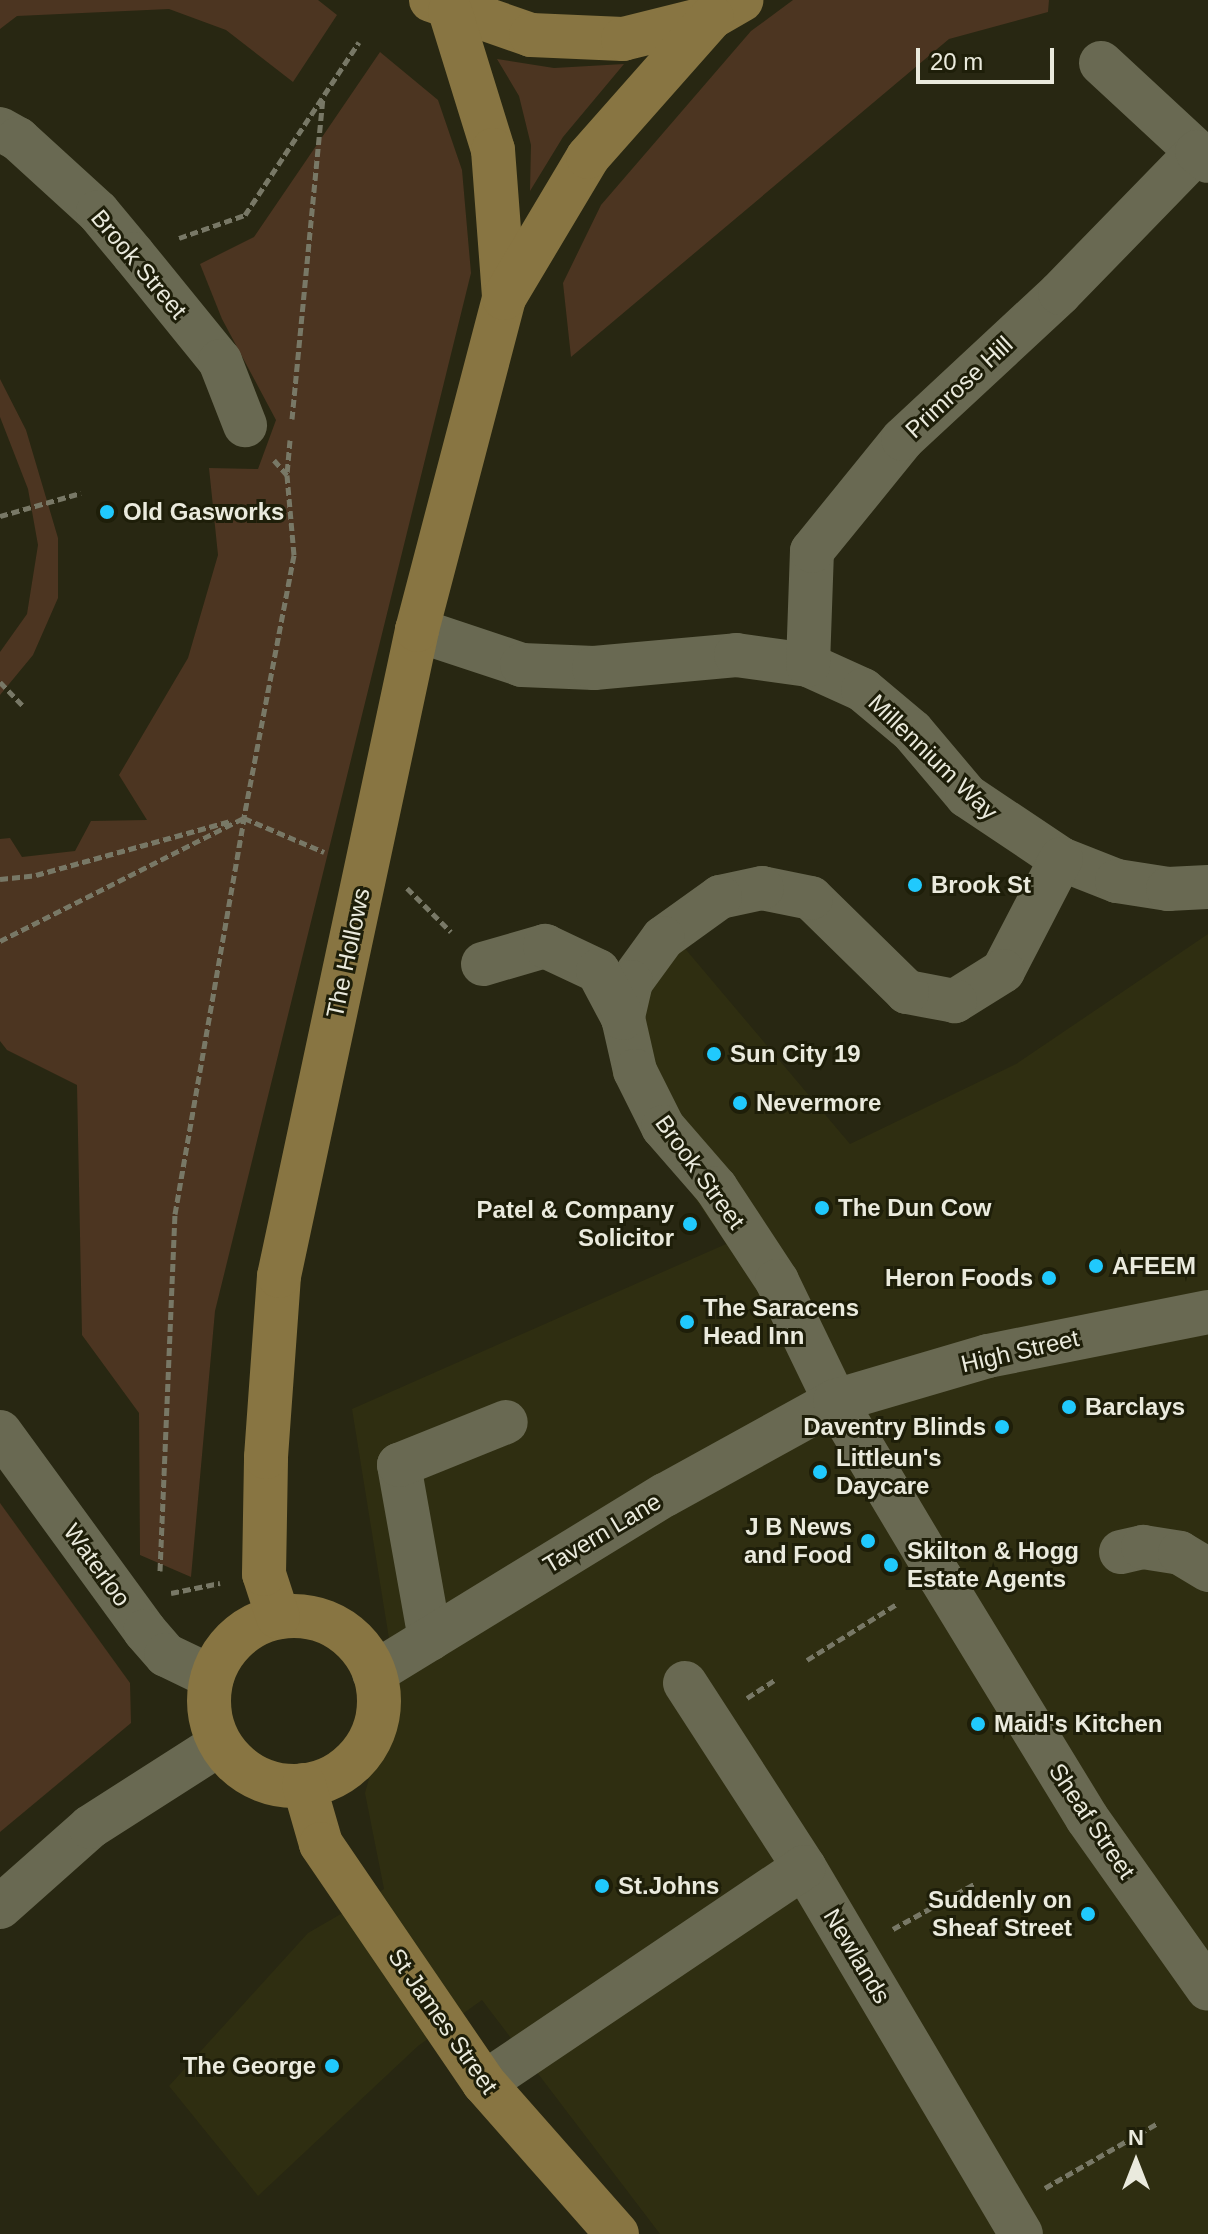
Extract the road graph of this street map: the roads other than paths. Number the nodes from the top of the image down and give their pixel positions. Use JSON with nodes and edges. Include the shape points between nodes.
{"nodes":[{"id":1,"x":440,"y":5,"type":"edge"},
{"id":2,"x":727,"y":8,"type":"edge"},
{"id":3,"x":1101,"y":63,"type":"dead end"},
{"id":4,"x":0,"y":129,"type":"edge"},
{"id":5,"x":1202,"y":156,"type":"edge"},
{"id":6,"x":504,"y":298,"type":"junction"},
{"id":7,"x":245,"y":425,"type":"dead end"},
{"id":8,"x":417,"y":630,"type":"junction"},
{"id":9,"x":808,"y":665,"type":"junction"},
{"id":10,"x":1061,"y":859,"type":"junction"},
{"id":11,"x":1208,"y":887,"type":"edge"},
{"id":12,"x":483,"y":964,"type":"road end"},
{"id":13,"x":623,"y":1018,"type":"junction"},
{"id":14,"x":1208,"y":1312,"type":"edge"},
{"id":15,"x":835,"y":1401,"type":"junction"},
{"id":16,"x":506,"y":1422,"type":"dead end"},
{"id":17,"x":0,"y":1432,"type":"edge"},
{"id":18,"x":1121,"y":1552,"type":"dead end"},
{"id":19,"x":1208,"y":1570,"type":"edge"},
{"id":20,"x":278,"y":1617,"type":"junction"},
{"id":21,"x":430,"y":1639,"type":"junction"},
{"id":22,"x":374,"y":1673,"type":"junction"},
{"id":23,"x":212,"y":1677,"type":"junction"},
{"id":24,"x":685,"y":1683,"type":"dead end"},
{"id":25,"x":220,"y":1744,"type":"junction"},
{"id":26,"x":304,"y":1785,"type":"junction"},
{"id":27,"x":804,"y":1867,"type":"junction"},
{"id":28,"x":0,"y":1907,"type":"edge"},
{"id":29,"x":1208,"y":1989,"type":"edge"},
{"id":30,"x":484,"y":2083,"type":"junction"},
{"id":31,"x":1014,"y":2222,"type":"edge"},
{"id":32,"x":604,"y":2229,"type":"edge"}],
"edges":[{"from":1,"to":2,"type":"main road","via":[[531,35],[623,39]]},
{"from":1,"to":6,"type":"main road","via":[[493,150]]},
{"from":2,"to":6,"type":"main road","via":[[588,157]]},
{"from":3,"to":5,"type":"street","name":"Primrose Hill"},
{"from":4,"to":7,"type":"street","name":"Brook Street","via":[[18,139],[98,212],[133,254],[220,361]]},
{"from":5,"to":9,"type":"street","name":"Primrose Hill","via":[[903,439],[812,551]]},
{"from":6,"to":8,"type":"main road","name":"The Hollows"},
{"from":8,"to":9,"type":"street","name":"Millennium Way","via":[[522,665],[594,668],[736,655]]},
{"from":8,"to":20,"type":"main road","name":"The Hollows","via":[[279,1276],[264,1574]]},
{"from":9,"to":10,"type":"street","name":"Millennium Way","via":[[863,690],[912,731],[967,796]]},
{"from":10,"to":11,"type":"street","name":"Millennium Way","via":[[1117,881],[1168,889]]},
{"from":10,"to":13,"type":"street","name":"Brook Street","via":[[1003,971],[955,1001],[907,992],[811,898],[762,888],[720,897],[663,938],[631,982]]},
{"from":12,"to":13,"type":"street","via":[[545,946],[598,971]]},
{"from":13,"to":15,"type":"street","name":"Brook Street","via":[[635,1071],[663,1127],[716,1188],[777,1281]]},
{"from":14,"to":15,"type":"street","name":"High Street","via":[[988,1356]]},
{"from":15,"to":21,"type":"street","name":"Tavern Lane","via":[[665,1495]]},
{"from":15,"to":29,"type":"street","name":"Sheaf Street","via":[[1087,1818]]},
{"from":16,"to":21,"type":"street","via":[[399,1465]]},
{"from":17,"to":23,"type":"street","name":"Waterloo","via":[[145,1631],[166,1655]]},
{"from":18,"to":19,"type":"street","via":[[1143,1547],[1180,1553]]},
{"from":20,"to":22,"type":"main road","via":[[312,1617],[344,1632]]},
{"from":20,"to":23,"type":"main road","via":[[237,1638]]},
{"from":21,"to":22,"type":"street","name":"Tavern Lane"},
{"from":22,"to":26,"type":"main road","via":[[379,1704],[369,1741],[338,1773]]},
{"from":23,"to":25,"type":"main road","via":[[210,1715]]},
{"from":24,"to":27,"type":"street","name":"Newlands"},
{"from":25,"to":26,"type":"main road","via":[[261,1779]]},
{"from":25,"to":28,"type":"street","via":[[90,1827]]},
{"from":26,"to":30,"type":"main road","name":"St James Street","via":[[321,1844]]},
{"from":27,"to":30,"type":"street"},
{"from":27,"to":31,"type":"street","name":"Newlands"},
{"from":30,"to":32,"type":"main road","name":"St James Street"}]}
